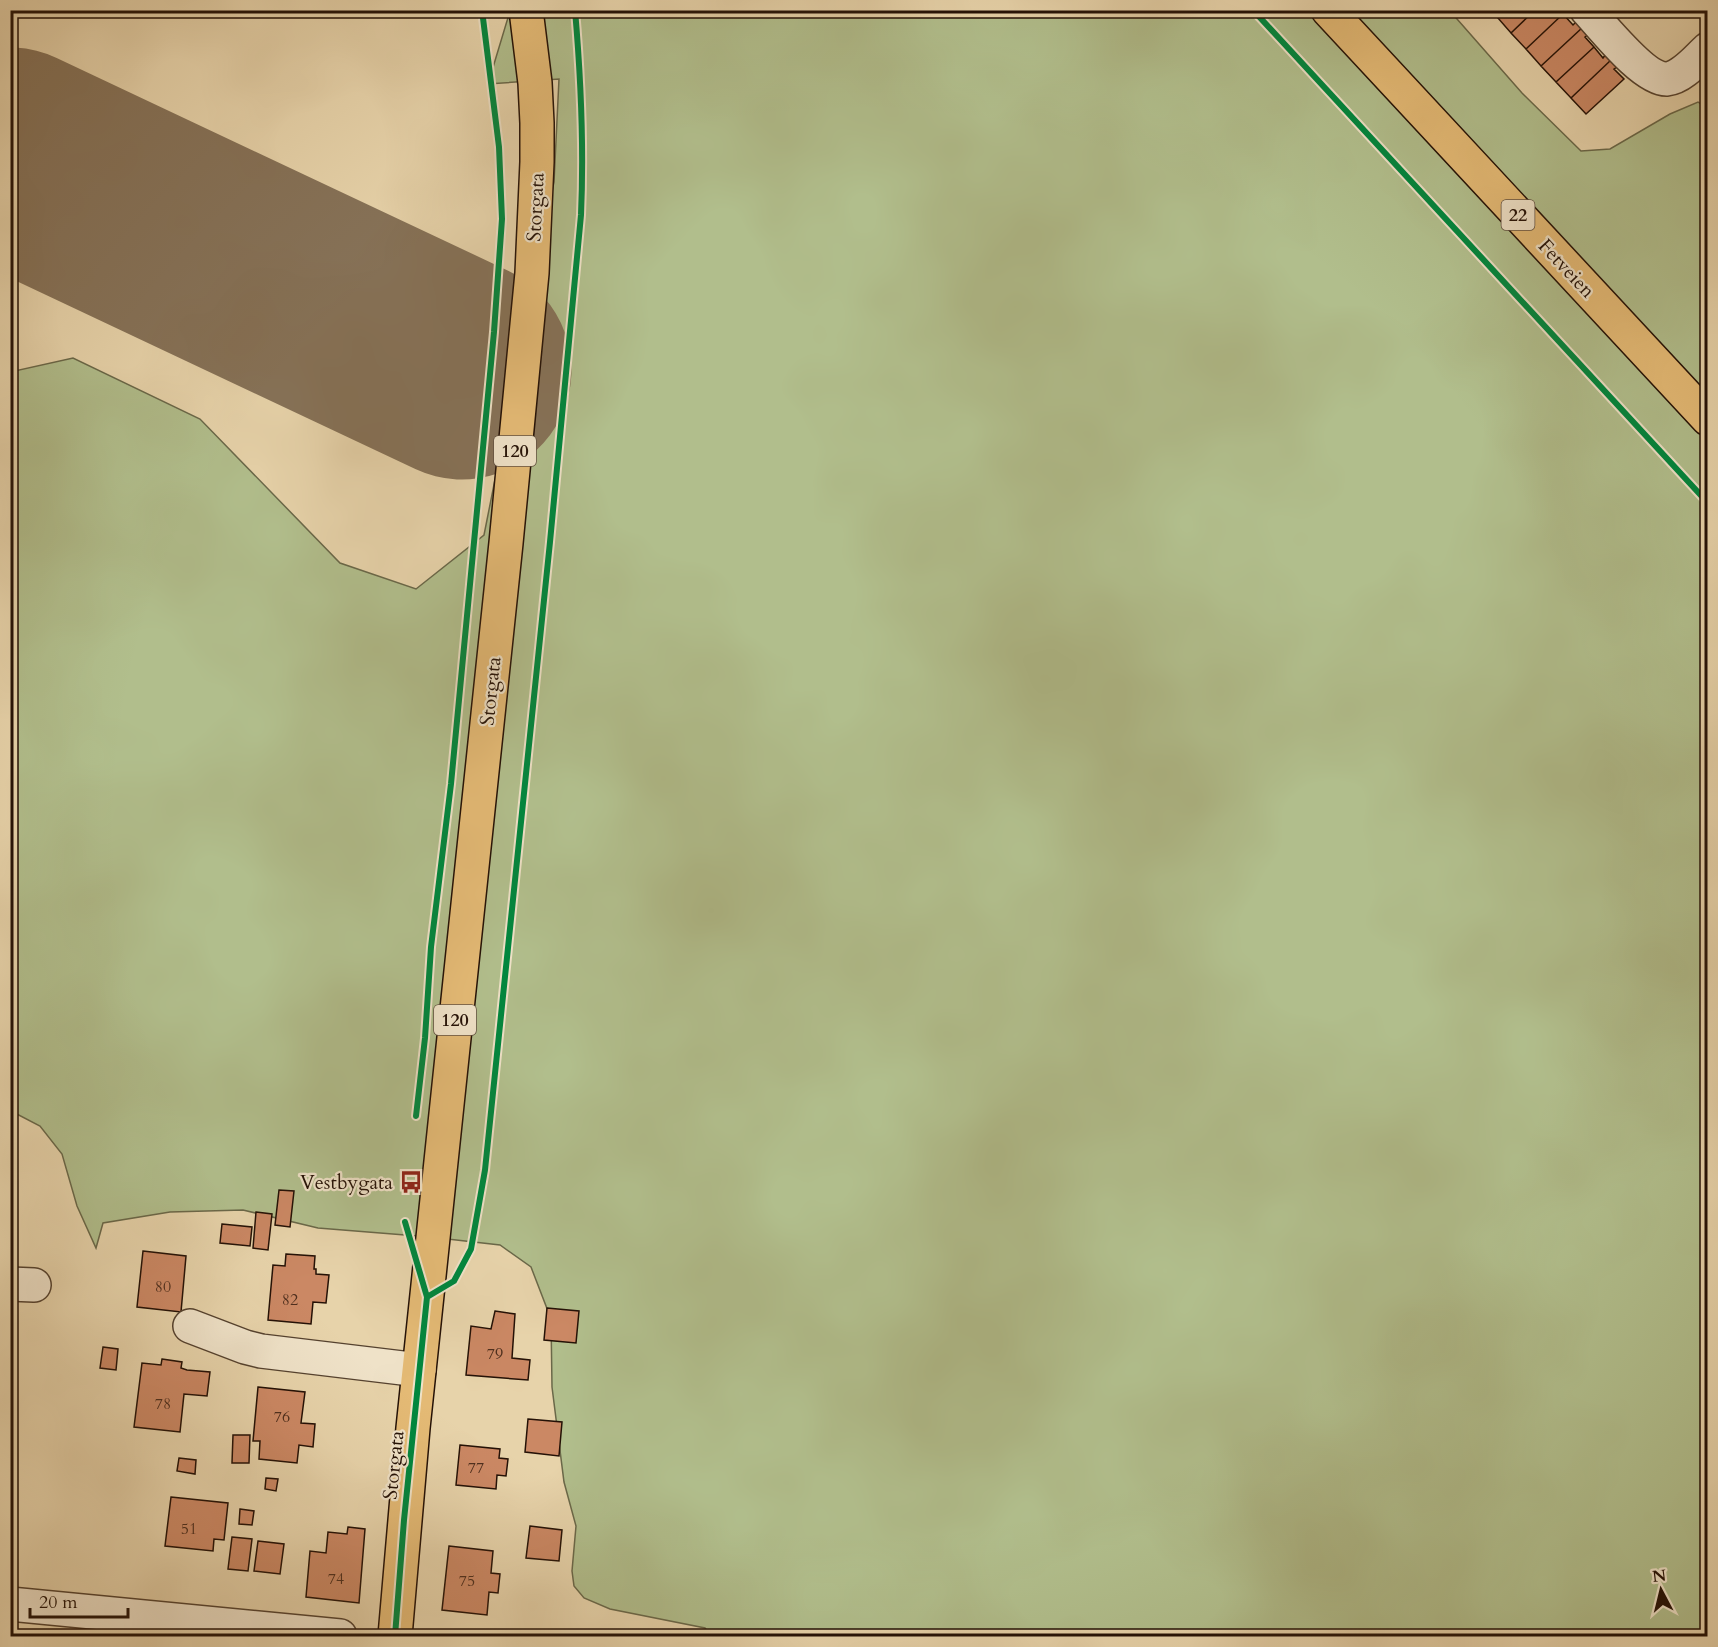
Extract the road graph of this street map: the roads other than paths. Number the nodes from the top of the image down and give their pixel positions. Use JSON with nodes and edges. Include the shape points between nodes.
{"nodes":[{"id":1,"x":526,"y":10,"type":"edge"},
{"id":2,"x":1328,"y":10,"type":"edge"},
{"id":3,"x":1587,"y":10,"type":"edge"},
{"id":4,"x":1707,"y":49,"type":"edge"},
{"id":5,"x":1707,"y":420,"type":"edge"},
{"id":6,"x":190,"y":1326,"type":"dead end"},
{"id":7,"x":419,"y":1370,"type":"junction"},
{"id":8,"x":10,"y":1604,"type":"edge"},
{"id":9,"x":340,"y":1636,"type":"edge"},
{"id":10,"x":395,"y":1636,"type":"edge"}],
"edges":[{"from":1,"to":7,"type":"main road","name":"Storgata","number":"120","via":[[537,123],[532,273]]},
{"from":2,"to":5,"type":"main road","name":"Fetveien","number":"22"},
{"from":3,"to":4,"type":"street","via":[[1637,63],[1659,78],[1686,70]]},
{"from":6,"to":7,"type":"street","via":[[261,1352]]},
{"from":7,"to":10,"type":"main road","name":"Storgata","number":"120"},
{"from":8,"to":9,"type":"street"}]}
